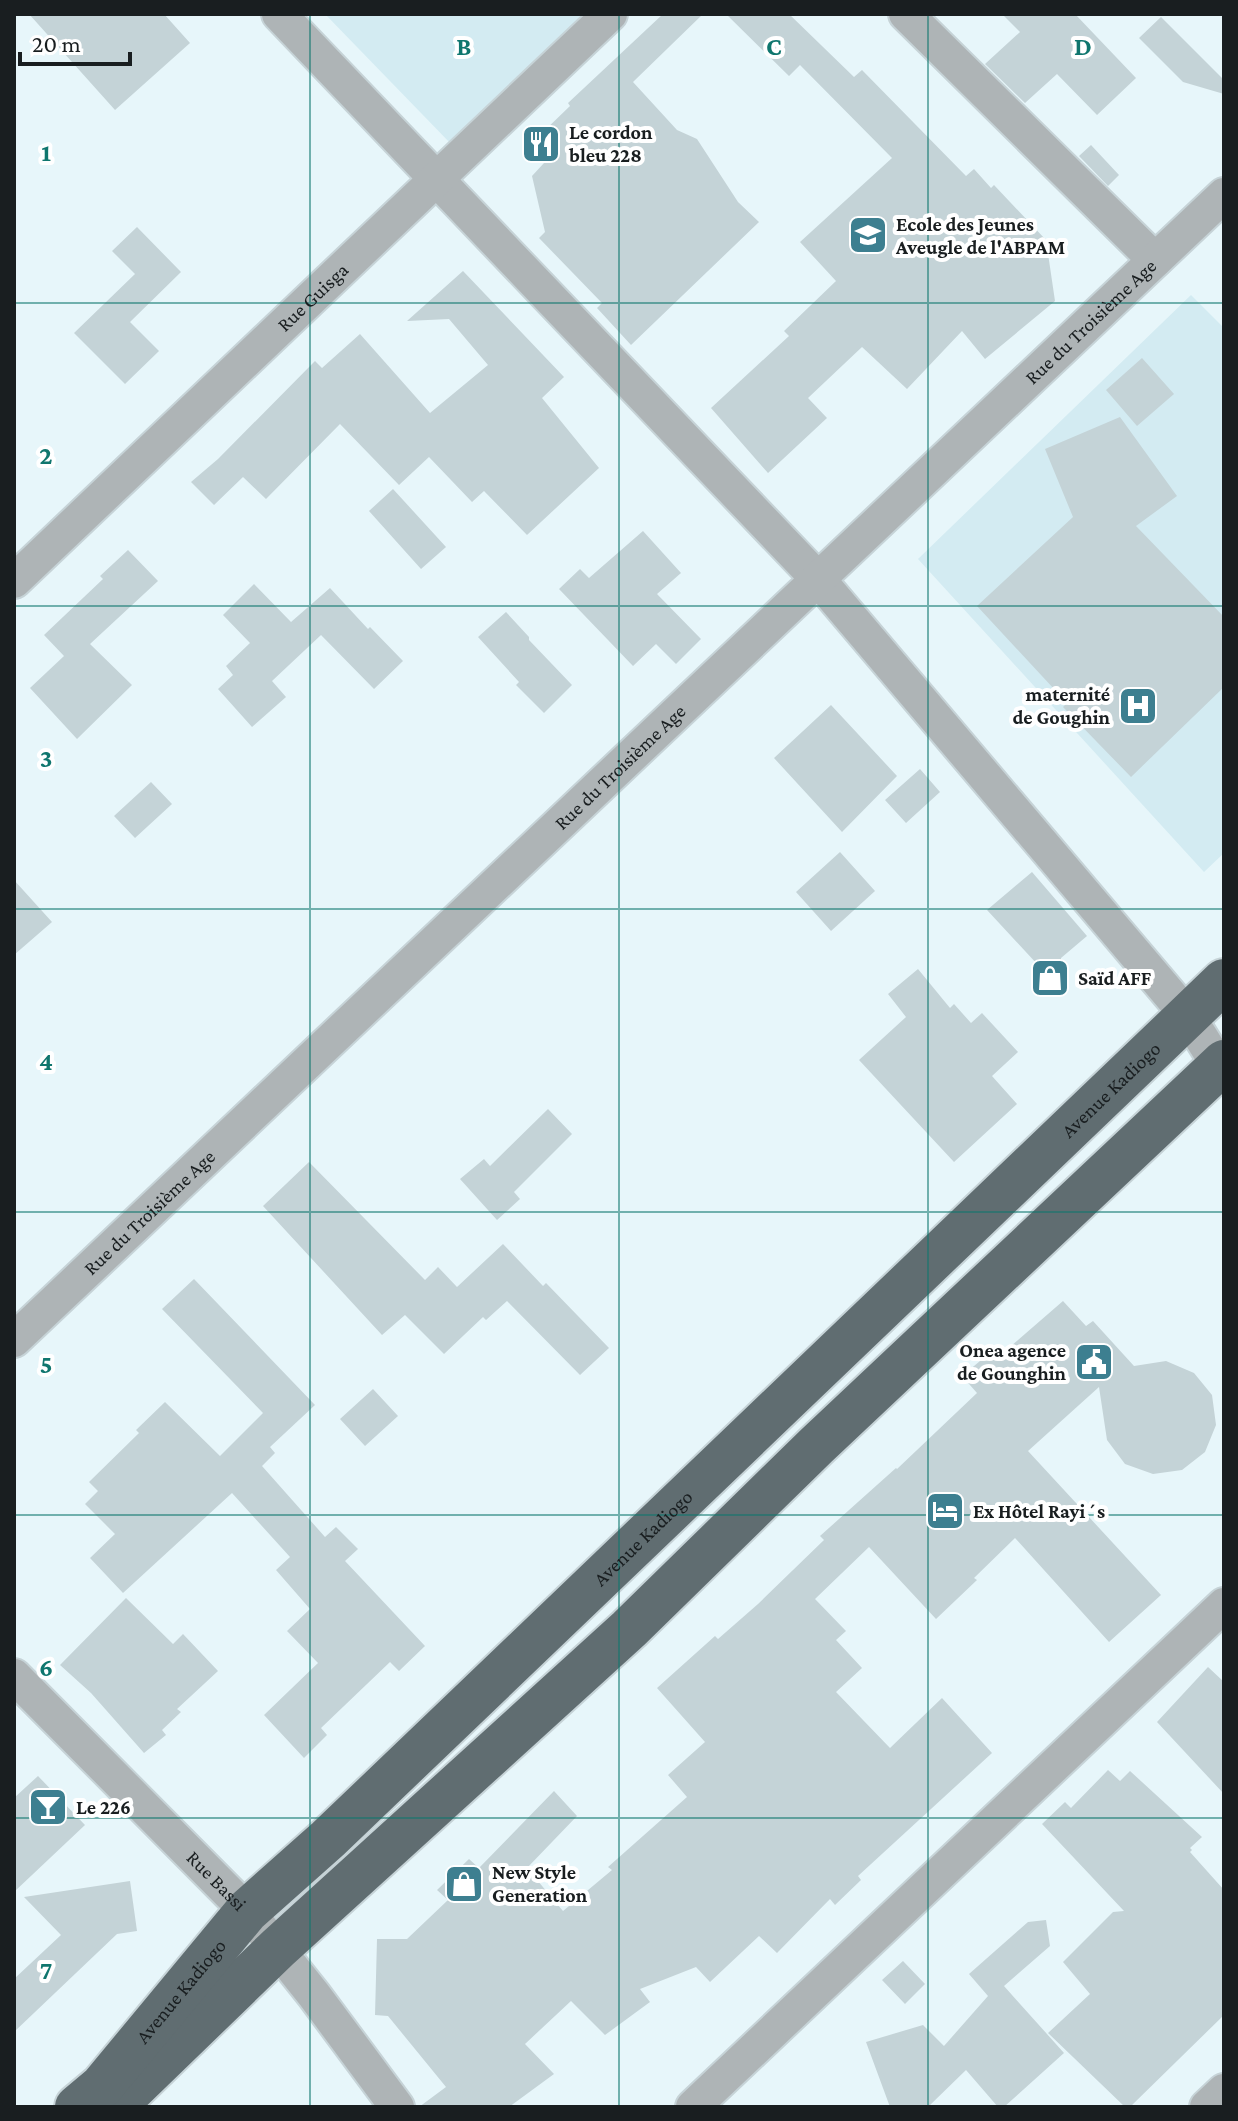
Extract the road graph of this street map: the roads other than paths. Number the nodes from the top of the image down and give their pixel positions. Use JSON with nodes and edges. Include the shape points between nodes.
{"nodes":[{"id":1,"x":279,"y":14,"type":"edge"},
{"id":2,"x":610,"y":14,"type":"edge"},
{"id":3,"x":906,"y":14,"type":"edge"},
{"id":4,"x":437,"y":179,"type":"junction"},
{"id":5,"x":1224,"y":195,"type":"edge"},
{"id":6,"x":1155,"y":260,"type":"junction"},
{"id":7,"x":818,"y":579,"type":"junction"},
{"id":8,"x":14,"y":581,"type":"edge"},
{"id":9,"x":1224,"y":981,"type":"edge"},
{"id":10,"x":1187,"y":1015,"type":"junction"},
{"id":11,"x":1222,"y":1067,"type":"edge"},
{"id":12,"x":14,"y":1340,"type":"edge"},
{"id":13,"x":1224,"y":1605,"type":"edge"},
{"id":14,"x":14,"y":1676,"type":"edge"},
{"id":15,"x":247,"y":1911,"type":"junction"},
{"id":16,"x":278,"y":1948,"type":"junction"},
{"id":17,"x":1224,"y":2091,"type":"edge"},
{"id":18,"x":77,"y":2107,"type":"edge"},
{"id":19,"x":114,"y":2107,"type":"edge"},
{"id":20,"x":397,"y":2107,"type":"edge"},
{"id":21,"x":693,"y":2107,"type":"edge"},
{"id":22,"x":1207,"y":2107,"type":"edge"}],
"edges":[{"from":1,"to":4,"type":"street"},
{"from":2,"to":4,"type":"street","name":"Rue Guisga"},
{"from":3,"to":6,"type":"street"},
{"from":4,"to":7,"type":"street"},
{"from":4,"to":8,"type":"street","name":"Rue Guisga"},
{"from":5,"to":6,"type":"street","name":"Rue du Troisième Age"},
{"from":6,"to":7,"type":"street","name":"Rue du Troisième Age"},
{"from":7,"to":10,"type":"street"},
{"from":7,"to":12,"type":"street","name":"Rue du Troisième Age"},
{"from":9,"to":10,"type":"highway","name":"Avenue Kadiogo"},
{"from":10,"to":11,"type":"street"},
{"from":10,"to":15,"type":"highway","name":"Avenue Kadiogo"},
{"from":11,"to":16,"type":"highway","name":"Avenue Kadiogo","via":[[816,1446],[629,1629]]},
{"from":13,"to":21,"type":"street"},
{"from":14,"to":15,"type":"street","name":"Rue Bassi"},
{"from":15,"to":16,"type":"street","name":"Rue Bassi"},
{"from":15,"to":18,"type":"highway","name":"Avenue Kadiogo","via":[[102,2086]]},
{"from":16,"to":19,"type":"highway","name":"Avenue Kadiogo"},
{"from":16,"to":20,"type":"street","name":"Rue Bassi"},
{"from":17,"to":22,"type":"street"}]}
